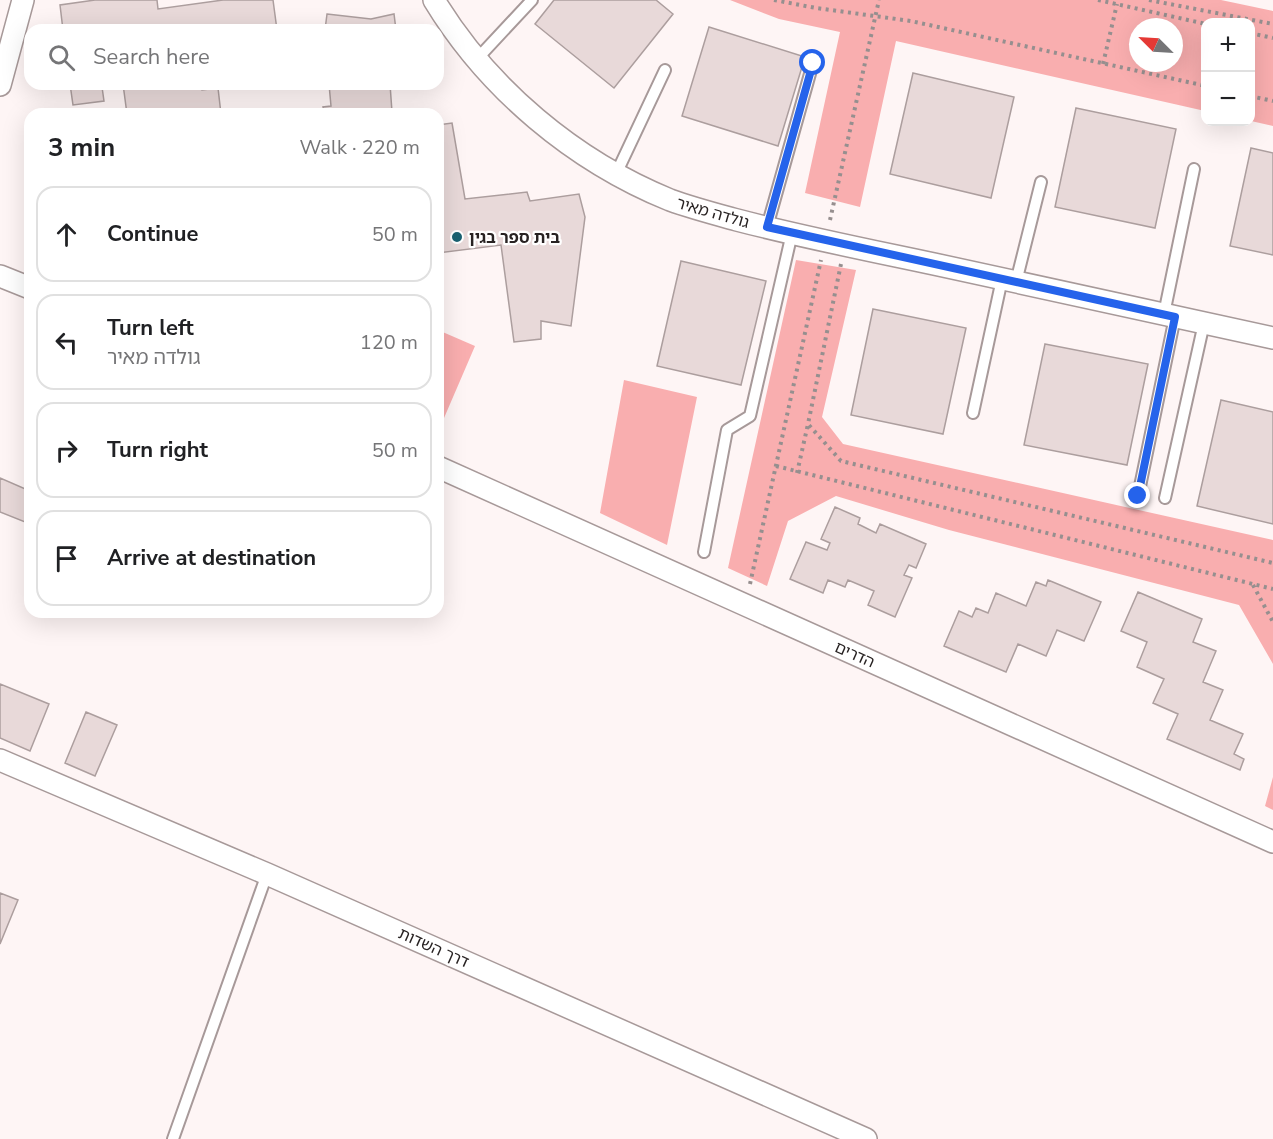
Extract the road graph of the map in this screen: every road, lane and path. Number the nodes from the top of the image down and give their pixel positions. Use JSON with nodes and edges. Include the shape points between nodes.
{"nodes":[{"id":1,"x":23,"y":0,"type":"edge"},
{"id":2,"x":434,"y":0,"type":"edge"},
{"id":3,"x":532,"y":0,"type":"edge"},
{"id":4,"x":774,"y":0,"type":"edge"},
{"id":5,"x":879,"y":0,"type":"edge"},
{"id":6,"x":1098,"y":0,"type":"edge"},
{"id":7,"x":1149,"y":0,"type":"edge"},
{"id":8,"x":1117,"y":4,"type":"junction"},
{"id":9,"x":875,"y":16,"type":"junction"},
{"id":10,"x":1201,"y":23,"type":"edge"},
{"id":11,"x":1273,"y":24,"type":"edge"},
{"id":12,"x":1255,"y":34,"type":"edge"},
{"id":13,"x":1273,"y":38,"type":"edge"},
{"id":14,"x":477,"y":59,"type":"junction"},
{"id":15,"x":813,"y":63,"type":"dead end"},
{"id":16,"x":1103,"y":64,"type":"junction"},
{"id":17,"x":665,"y":70,"type":"dead end"},
{"id":18,"x":0,"y":85,"type":"edge"},
{"id":19,"x":1201,"y":85,"type":"edge"},
{"id":20,"x":1255,"y":97,"type":"edge"},
{"id":21,"x":1273,"y":101,"type":"edge"},
{"id":22,"x":1194,"y":169,"type":"dead end"},
{"id":23,"x":616,"y":174,"type":"junction"},
{"id":24,"x":1041,"y":182,"type":"dead end"},
{"id":25,"x":767,"y":227,"type":"junction"},
{"id":26,"x":792,"y":233,"type":"junction"},
{"id":27,"x":836,"y":243,"type":"junction"},
{"id":28,"x":0,"y":276,"type":"edge"},
{"id":29,"x":1009,"y":280,"type":"junction"},
{"id":30,"x":24,"y":286,"type":"edge"},
{"id":31,"x":1169,"y":316,"type":"junction"},
{"id":32,"x":1204,"y":323,"type":"junction"},
{"id":33,"x":1273,"y":338,"type":"edge"},
{"id":34,"x":973,"y":412,"type":"dead end"},
{"id":35,"x":808,"y":423,"type":"junction"},
{"id":36,"x":776,"y":466,"type":"junction"},
{"id":37,"x":444,"y":470,"type":"edge"},
{"id":38,"x":797,"y":473,"type":"junction"},
{"id":39,"x":1138,"y":496,"type":"dead end"},
{"id":40,"x":1165,"y":498,"type":"dead end"},
{"id":41,"x":704,"y":552,"type":"dead end"},
{"id":42,"x":1273,"y":563,"type":"edge"},
{"id":43,"x":1252,"y":584,"type":"junction"},
{"id":44,"x":1273,"y":589,"type":"edge"},
{"id":45,"x":745,"y":605,"type":"junction"},
{"id":46,"x":1273,"y":622,"type":"edge"},
{"id":47,"x":0,"y":760,"type":"edge"},
{"id":48,"x":1273,"y":842,"type":"edge"},
{"id":49,"x":267,"y":874,"type":"junction"},
{"id":50,"x":173,"y":1139,"type":"edge"},
{"id":51,"x":866,"y":1139,"type":"edge"}],
"edges":[{"from":1,"to":18,"type":"street"},
{"from":2,"to":14,"type":"street","name":"גולדה מאיר"},
{"from":3,"to":14,"type":"lane"},
{"from":4,"to":9,"type":"path"},
{"from":5,"to":9,"type":"path"},
{"from":6,"to":8,"type":"path"},
{"from":7,"to":11,"type":"path"},
{"from":8,"to":10,"type":"path"},
{"from":8,"to":16,"type":"path"},
{"from":9,"to":16,"type":"path"},
{"from":9,"to":27,"type":"path"},
{"from":12,"to":13,"type":"path"},
{"from":14,"to":23,"type":"street","name":"גולדה מאיר","via":[[557,136]]},
{"from":15,"to":25,"type":"lane"},
{"from":16,"to":19,"type":"path"},
{"from":17,"to":23,"type":"lane"},
{"from":20,"to":21,"type":"path"},
{"from":22,"to":31,"type":"lane"},
{"from":23,"to":25,"type":"street","name":"גולדה מאיר","via":[[672,200]]},
{"from":24,"to":29,"type":"lane"},
{"from":25,"to":26,"type":"street","name":"גולדה מאיר"},
{"from":26,"to":27,"type":"street","name":"גולדה מאיר"},
{"from":26,"to":41,"type":"lane","via":[[750,417],[727,430]]},
{"from":27,"to":29,"type":"street","name":"גולדה מאיר"},
{"from":27,"to":35,"type":"path"},
{"from":27,"to":36,"type":"path"},
{"from":28,"to":30,"type":"street"},
{"from":29,"to":31,"type":"street","name":"גולדה מאיר"},
{"from":29,"to":34,"type":"lane"},
{"from":31,"to":32,"type":"street","name":"גולדה מאיר"},
{"from":31,"to":39,"type":"lane"},
{"from":32,"to":33,"type":"street","name":"גולדה מאיר"},
{"from":32,"to":40,"type":"lane"},
{"from":35,"to":38,"type":"path"},
{"from":35,"to":42,"type":"path","via":[[841,461]]},
{"from":36,"to":38,"type":"path"},
{"from":36,"to":45,"type":"path"},
{"from":37,"to":45,"type":"street","name":"הדרים"},
{"from":38,"to":43,"type":"path"},
{"from":43,"to":44,"type":"path"},
{"from":43,"to":46,"type":"path"},
{"from":45,"to":48,"type":"street","name":"הדרים"},
{"from":47,"to":49,"type":"street","name":"דרך השדות"},
{"from":49,"to":50,"type":"lane"},
{"from":49,"to":51,"type":"street","name":"דרך השדות"}]}
